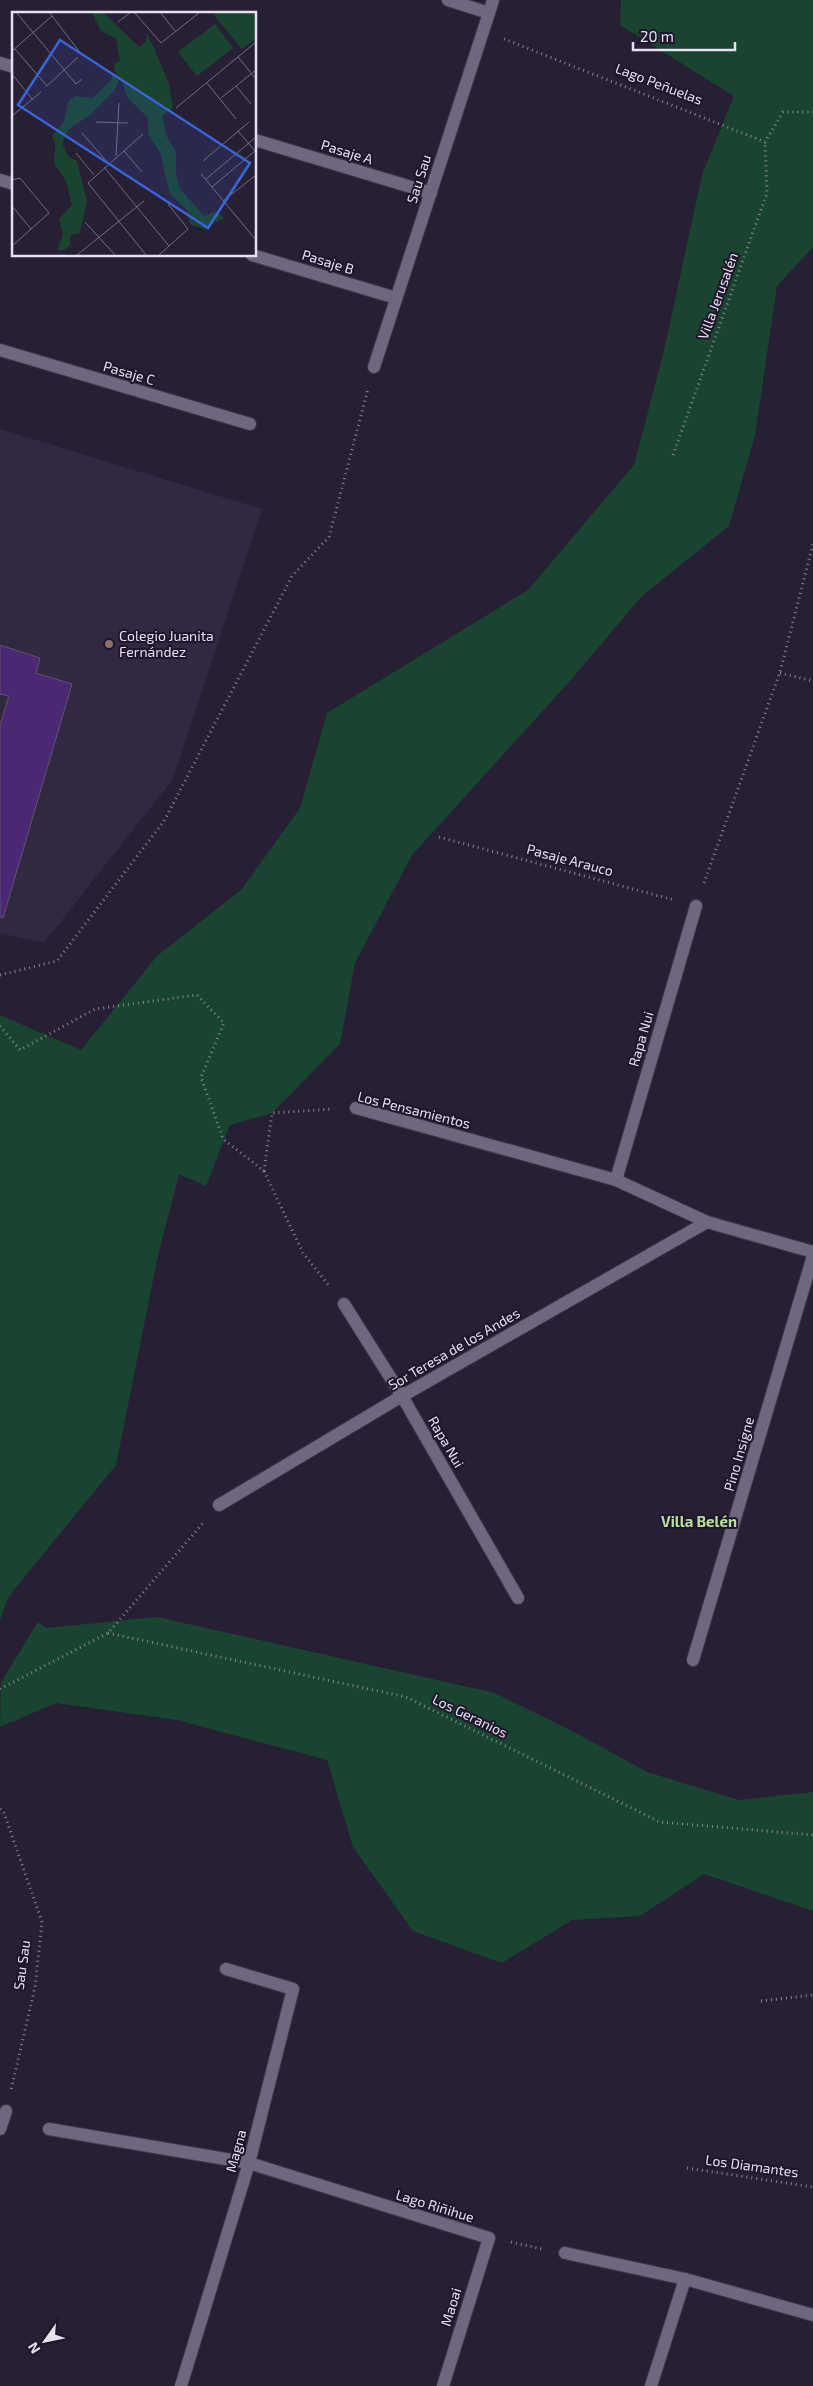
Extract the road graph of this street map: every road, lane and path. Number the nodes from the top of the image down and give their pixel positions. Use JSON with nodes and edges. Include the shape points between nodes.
{"nodes":[{"id":1,"x":448,"y":0,"type":"edge"},
{"id":2,"x":493,"y":0,"type":"edge"},
{"id":3,"x":489,"y":13,"type":"junction"},
{"id":4,"x":482,"y":30,"type":"junction"},
{"id":5,"x":813,"y":112,"type":"edge"},
{"id":6,"x":256,"y":140,"type":"edge"},
{"id":7,"x":765,"y":142,"type":"junction"},
{"id":8,"x":431,"y":192,"type":"junction"},
{"id":9,"x":255,"y":256,"type":"edge"},
{"id":10,"x":396,"y":298,"type":"junction"},
{"id":11,"x":0,"y":350,"type":"edge"},
{"id":12,"x":374,"y":367,"type":"joint"},
{"id":13,"x":250,"y":424,"type":"dead end"},
{"id":14,"x":673,"y":456,"type":"dead end"},
{"id":15,"x":813,"y":544,"type":"edge"},
{"id":16,"x":780,"y":672,"type":"junction"},
{"id":17,"x":813,"y":681,"type":"edge"},
{"id":18,"x":439,"y":837,"type":"dead end"},
{"id":19,"x":696,"y":906,"type":"junction"},
{"id":20,"x":0,"y":975,"type":"edge"},
{"id":21,"x":0,"y":1026,"type":"edge"},
{"id":22,"x":356,"y":1108,"type":"joint"},
{"id":23,"x":264,"y":1171,"type":"junction"},
{"id":24,"x":616,"y":1180,"type":"junction"},
{"id":25,"x":707,"y":1222,"type":"junction"},
{"id":26,"x":813,"y":1254,"type":"edge"},
{"id":27,"x":344,"y":1304,"type":"joint"},
{"id":28,"x":402,"y":1396,"type":"junction"},
{"id":29,"x":219,"y":1505,"type":"joint"},
{"id":30,"x":518,"y":1598,"type":"dead end"},
{"id":31,"x":108,"y":1633,"type":"junction"},
{"id":32,"x":694,"y":1660,"type":"dead end"},
{"id":33,"x":0,"y":1690,"type":"edge"},
{"id":34,"x":0,"y":1809,"type":"edge"},
{"id":35,"x":813,"y":1835,"type":"edge"},
{"id":36,"x":226,"y":1969,"type":"dead end"},
{"id":37,"x":813,"y":1995,"type":"edge"},
{"id":38,"x":760,"y":2001,"type":"dead end"},
{"id":39,"x":6,"y":2111,"type":"joint"},
{"id":40,"x":0,"y":2129,"type":"edge"},
{"id":41,"x":48,"y":2129,"type":"dead end"},
{"id":42,"x":249,"y":2163,"type":"junction"},
{"id":43,"x":687,"y":2168,"type":"dead end"},
{"id":44,"x":813,"y":2186,"type":"edge"},
{"id":45,"x":488,"y":2238,"type":"junction"},
{"id":46,"x":564,"y":2253,"type":"joint"},
{"id":47,"x":685,"y":2279,"type":"junction"},
{"id":48,"x":813,"y":2315,"type":"edge"},
{"id":49,"x":181,"y":2386,"type":"edge"},
{"id":50,"x":443,"y":2386,"type":"edge"},
{"id":51,"x":651,"y":2386,"type":"edge"}],
"edges":[{"from":1,"to":3,"type":"street"},
{"from":2,"to":3,"type":"street","name":"Sau Sau"},
{"from":3,"to":4,"type":"street","name":"Sau Sau"},
{"from":4,"to":7,"type":"path","name":"Lago Peñuelas"},
{"from":4,"to":8,"type":"street","name":"Sau Sau"},
{"from":5,"to":7,"type":"path","via":[[783,112]]},
{"from":6,"to":8,"type":"street","name":"Pasaje A"},
{"from":7,"to":14,"type":"path","name":"Villa Jerusalén","via":[[767,193]]},
{"from":8,"to":10,"type":"street","name":"Sau Sau"},
{"from":9,"to":10,"type":"street","name":"Pasaje B"},
{"from":10,"to":12,"type":"street","name":"Sau Sau"},
{"from":11,"to":13,"type":"street","name":"Pasaje C"},
{"from":12,"to":20,"type":"path","via":[[329,537],[292,576],[164,820],[57,961]]},
{"from":15,"to":16,"type":"path"},
{"from":16,"to":17,"type":"path"},
{"from":16,"to":19,"type":"path"},
{"from":18,"to":19,"type":"path","name":"Pasaje Arauco"},
{"from":19,"to":24,"type":"street","name":"Rapa Nui"},
{"from":21,"to":23,"type":"path","via":[[20,1050],[95,1009],[197,995],[224,1023],[201,1077],[223,1139]]},
{"from":22,"to":23,"type":"path","name":"Los Pensamientos","via":[[272,1113]]},
{"from":22,"to":24,"type":"street","name":"Los Pensamientos"},
{"from":23,"to":27,"type":"path","via":[[303,1253]]},
{"from":24,"to":25,"type":"street","name":"Los Pensamientos"},
{"from":25,"to":26,"type":"street","name":"Los Pensamientos"},
{"from":25,"to":28,"type":"street","name":"Sor Teresa de los Andes"},
{"from":26,"to":32,"type":"street","name":"Pino Insigne"},
{"from":27,"to":28,"type":"street","name":"Rapa Nui"},
{"from":28,"to":29,"type":"street","name":"Sor Teresa de los Andes"},
{"from":28,"to":30,"type":"street","name":"Rapa Nui"},
{"from":29,"to":31,"type":"path"},
{"from":31,"to":33,"type":"path"},
{"from":31,"to":35,"type":"path","name":"Los Geranios","via":[[406,1697],[660,1822]]},
{"from":34,"to":39,"type":"path","name":"Sau Sau","via":[[42,1922],[35,1987]]},
{"from":36,"to":42,"type":"street","name":"Magna","via":[[293,1989]]},
{"from":37,"to":38,"type":"path"},
{"from":39,"to":40,"type":"street"},
{"from":41,"to":42,"type":"street","name":"Lago Riñihue"},
{"from":42,"to":45,"type":"street","name":"Lago Riñihue"},
{"from":42,"to":49,"type":"street","name":"Magna"},
{"from":43,"to":44,"type":"path","name":"Los Diamantes"},
{"from":45,"to":46,"type":"path"},
{"from":45,"to":50,"type":"street","name":"Maoai"},
{"from":46,"to":47,"type":"street"},
{"from":47,"to":48,"type":"street"},
{"from":47,"to":51,"type":"street"}]}
